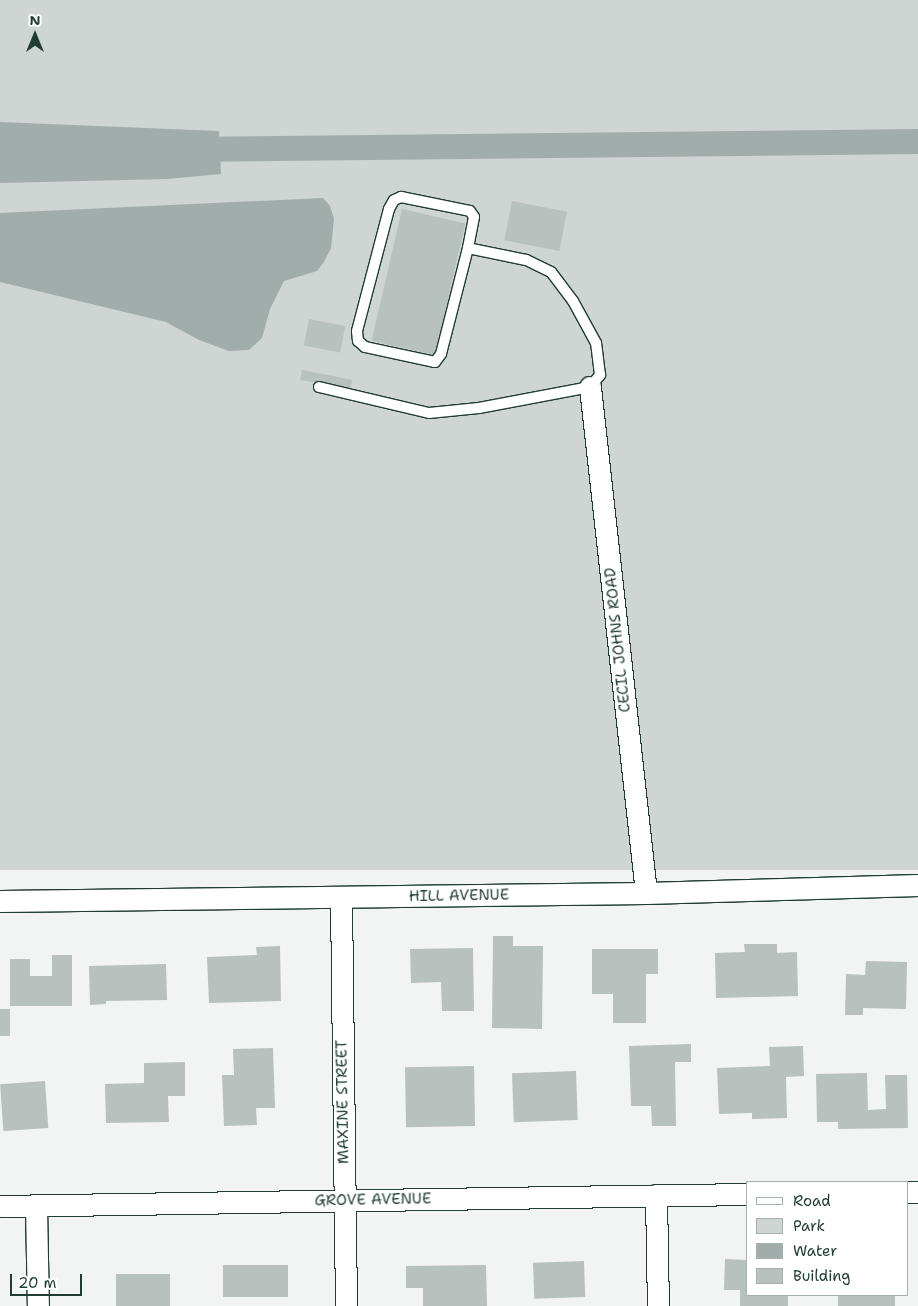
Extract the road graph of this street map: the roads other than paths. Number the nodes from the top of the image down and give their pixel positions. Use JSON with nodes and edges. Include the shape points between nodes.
{"nodes":[{"id":1,"x":468,"y":248,"type":"junction"},
{"id":2,"x":319,"y":387,"type":"dead end"},
{"id":3,"x":590,"y":387,"type":"junction"},
{"id":4,"x":918,"y":885,"type":"edge"},
{"id":5,"x":646,"y":893,"type":"junction"},
{"id":6,"x":341,"y":898,"type":"junction"},
{"id":7,"x":0,"y":901,"type":"edge"},
{"id":8,"x":746,"y":1194,"type":"edge"},
{"id":9,"x":656,"y":1195,"type":"junction"},
{"id":10,"x":345,"y":1200,"type":"junction"},
{"id":11,"x":0,"y":1206,"type":"edge"},
{"id":12,"x":36,"y":1206,"type":"junction"},
{"id":13,"x":38,"y":1306,"type":"edge"},
{"id":14,"x":346,"y":1306,"type":"edge"},
{"id":15,"x":658,"y":1306,"type":"edge"}],
"edges":[{"from":1,"to":1,"type":"lane","via":[[474,217],[470,211],[401,197],[394,200],[357,331],[358,341],[365,347],[435,362],[441,354]]},
{"from":1,"to":3,"type":"lane","via":[[526,260],[551,272],[573,301],[596,343],[600,375]]},
{"from":2,"to":3,"type":"lane","via":[[429,413],[479,408]]},
{"from":3,"to":5,"type":"street","name":"CECIL JOHNS ROAD"},
{"from":4,"to":5,"type":"street","name":"HILL AVENUE"},
{"from":5,"to":6,"type":"street","name":"HILL AVENUE"},
{"from":6,"to":7,"type":"street","name":"HILL AVENUE"},
{"from":6,"to":10,"type":"street","name":"MAXINE STREET"},
{"from":8,"to":9,"type":"street","name":"GROVE AVENUE"},
{"from":9,"to":10,"type":"street","name":"GROVE AVENUE"},
{"from":9,"to":15,"type":"street"},
{"from":10,"to":12,"type":"street","name":"GROVE AVENUE"},
{"from":10,"to":14,"type":"street","name":"MAXINE STREET"},
{"from":11,"to":12,"type":"street","name":"GROVE AVENUE"},
{"from":12,"to":13,"type":"street"}]}
